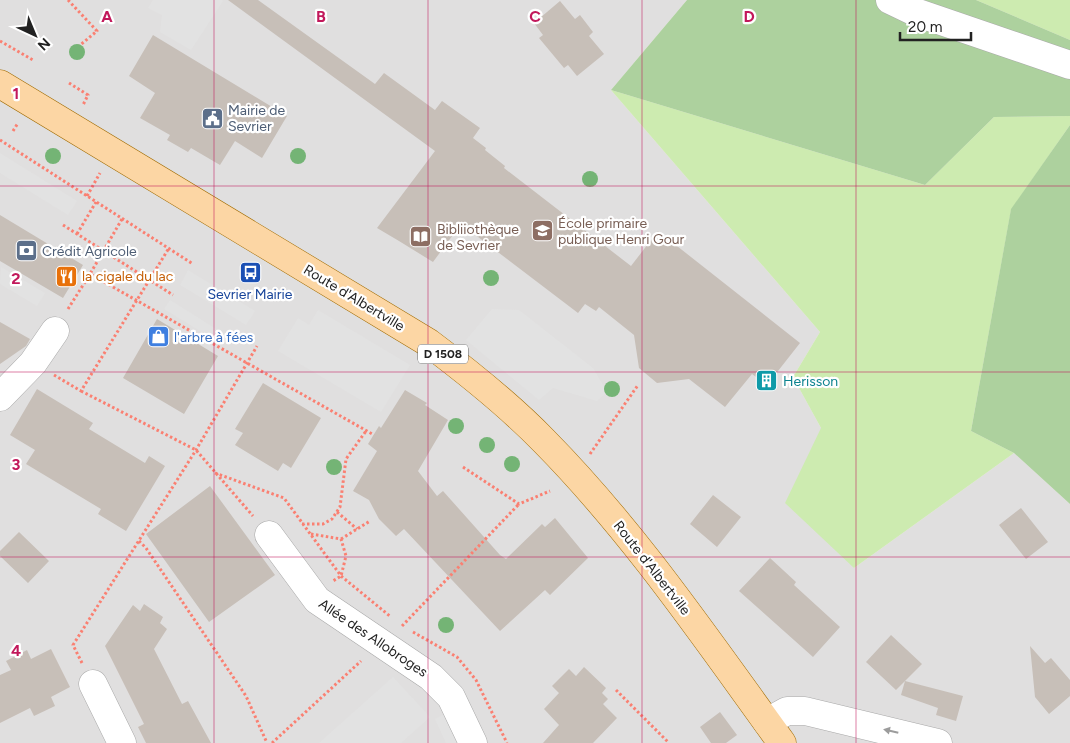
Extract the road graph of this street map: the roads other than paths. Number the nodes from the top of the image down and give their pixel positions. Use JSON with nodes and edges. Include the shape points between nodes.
{"nodes":[{"id":1,"x":890,"y":0,"type":"edge"},
{"id":2,"x":1070,"y":66,"type":"edge"},
{"id":3,"x":0,"y":84,"type":"edge"},
{"id":4,"x":55,"y":330,"type":"road end"},
{"id":5,"x":0,"y":397,"type":"edge"},
{"id":6,"x":269,"y":535,"type":"road end"},
{"id":7,"x":93,"y":684,"type":"road end"},
{"id":8,"x":775,"y":732,"type":"edge"},
{"id":9,"x":122,"y":743,"type":"edge"},
{"id":10,"x":473,"y":743,"type":"edge"},
{"id":11,"x":938,"y":743,"type":"edge"}],
"edges":[{"from":1,"to":2,"type":"street"},
{"from":3,"to":8,"type":"main road","name":"Route d'Albertville","number":"D 1508","via":[[429,343],[467,371],[544,440],[616,522]]},
{"from":4,"to":5,"type":"street","via":[[33,363]]},
{"from":6,"to":10,"type":"street","name":"Allée des Allobroges","via":[[312,596],[431,677],[451,697]]},
{"from":7,"to":9,"type":"street"},
{"from":11,"to":8,"type":"street","one_way":true,"via":[[805,711],[787,711]]}]}
